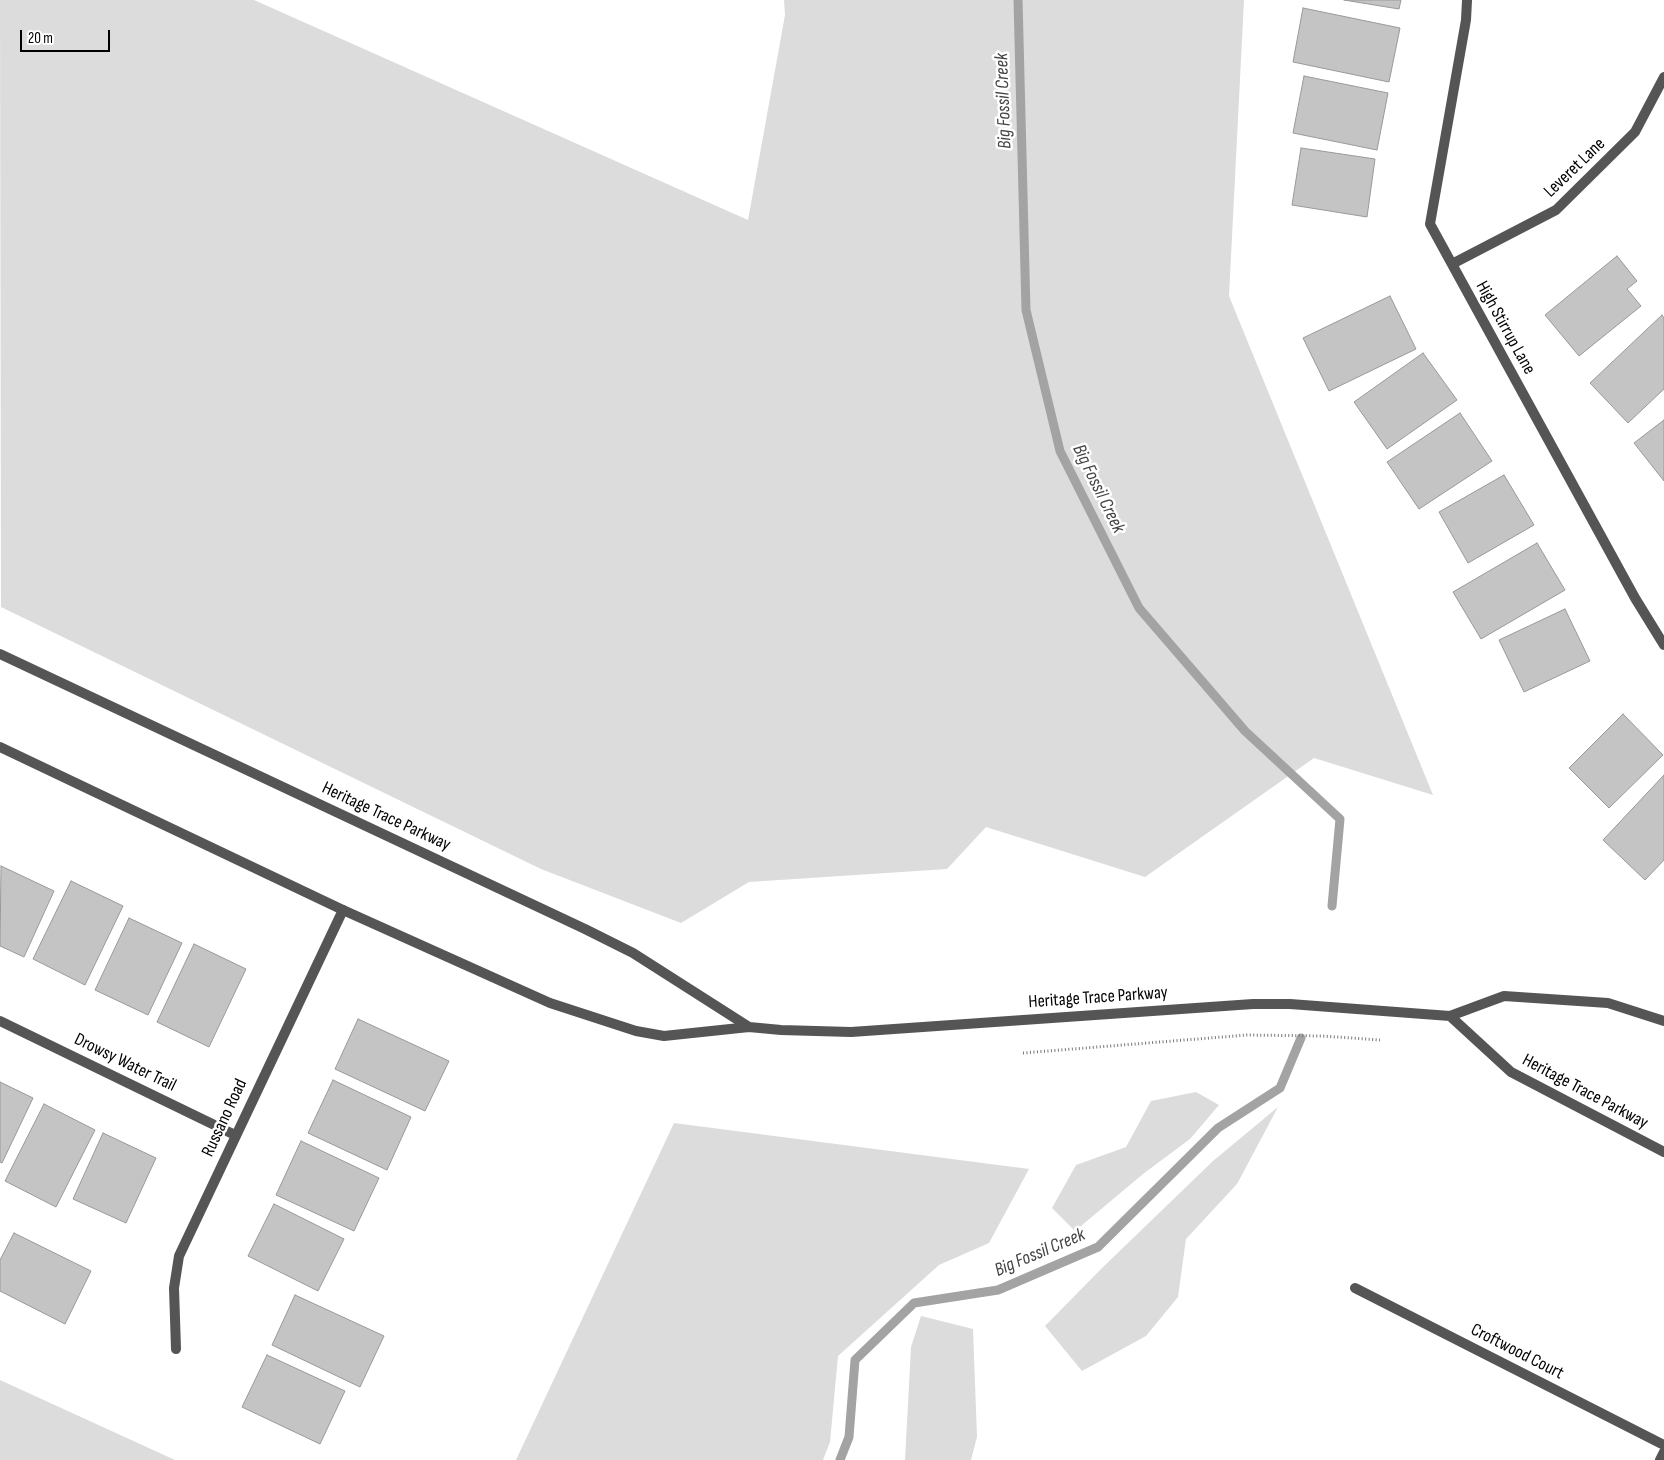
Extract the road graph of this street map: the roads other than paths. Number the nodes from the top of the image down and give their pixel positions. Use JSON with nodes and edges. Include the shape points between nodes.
{"nodes":[{"id":1,"x":1467,"y":0,"type":"edge"},
{"id":2,"x":1664,"y":77,"type":"edge"},
{"id":3,"x":1452,"y":264,"type":"junction"},
{"id":4,"x":1664,"y":645,"type":"edge"},
{"id":5,"x":0,"y":654,"type":"edge"},
{"id":6,"x":0,"y":747,"type":"edge"},
{"id":7,"x":343,"y":910,"type":"junction"},
{"id":8,"x":1450,"y":1016,"type":"junction"},
{"id":9,"x":0,"y":1021,"type":"edge"},
{"id":10,"x":1664,"y":1021,"type":"edge"},
{"id":11,"x":749,"y":1027,"type":"junction"},
{"id":12,"x":235,"y":1135,"type":"junction"},
{"id":13,"x":1664,"y":1152,"type":"edge"},
{"id":14,"x":1355,"y":1288,"type":"dead end"},
{"id":15,"x":176,"y":1349,"type":"dead end"},
{"id":16,"x":1664,"y":1445,"type":"edge"},
{"id":17,"x":1664,"y":1452,"type":"edge"},
{"id":18,"x":1660,"y":1460,"type":"edge"}],
"edges":[{"from":1,"to":3,"type":"street","name":"High Stirrup Lane","via":[[1430,224]]},
{"from":2,"to":3,"type":"street","name":"Leveret Lane","via":[[1635,132],[1556,210]]},
{"from":3,"to":4,"type":"street","name":"High Stirrup Lane"},
{"from":5,"to":11,"type":"street","name":"Heritage Trace Parkway","via":[[585,928],[633,953]]},
{"from":6,"to":7,"type":"street","name":"Heritage Trace Parkway"},
{"from":7,"to":11,"type":"street","name":"Heritage Trace Parkway","via":[[550,1003],[636,1030],[664,1036]]},
{"from":7,"to":12,"type":"street","name":"Russano Road"},
{"from":8,"to":10,"type":"street","name":"Heritage Trace Parkway","via":[[1504,996],[1608,1002]]},
{"from":8,"to":11,"type":"street","name":"Heritage Trace Parkway","via":[[1253,1004],[851,1032]]},
{"from":8,"to":13,"type":"street","name":"Heritage Trace Parkway","via":[[1511,1072]]},
{"from":9,"to":12,"type":"street","name":"Drowsy Water Trail"},
{"from":12,"to":15,"type":"street","name":"Russano Road","via":[[179,1256],[174,1288]]},
{"from":14,"to":16,"type":"street","name":"Croftwood Court"},
{"from":17,"to":18,"type":"street"}]}
